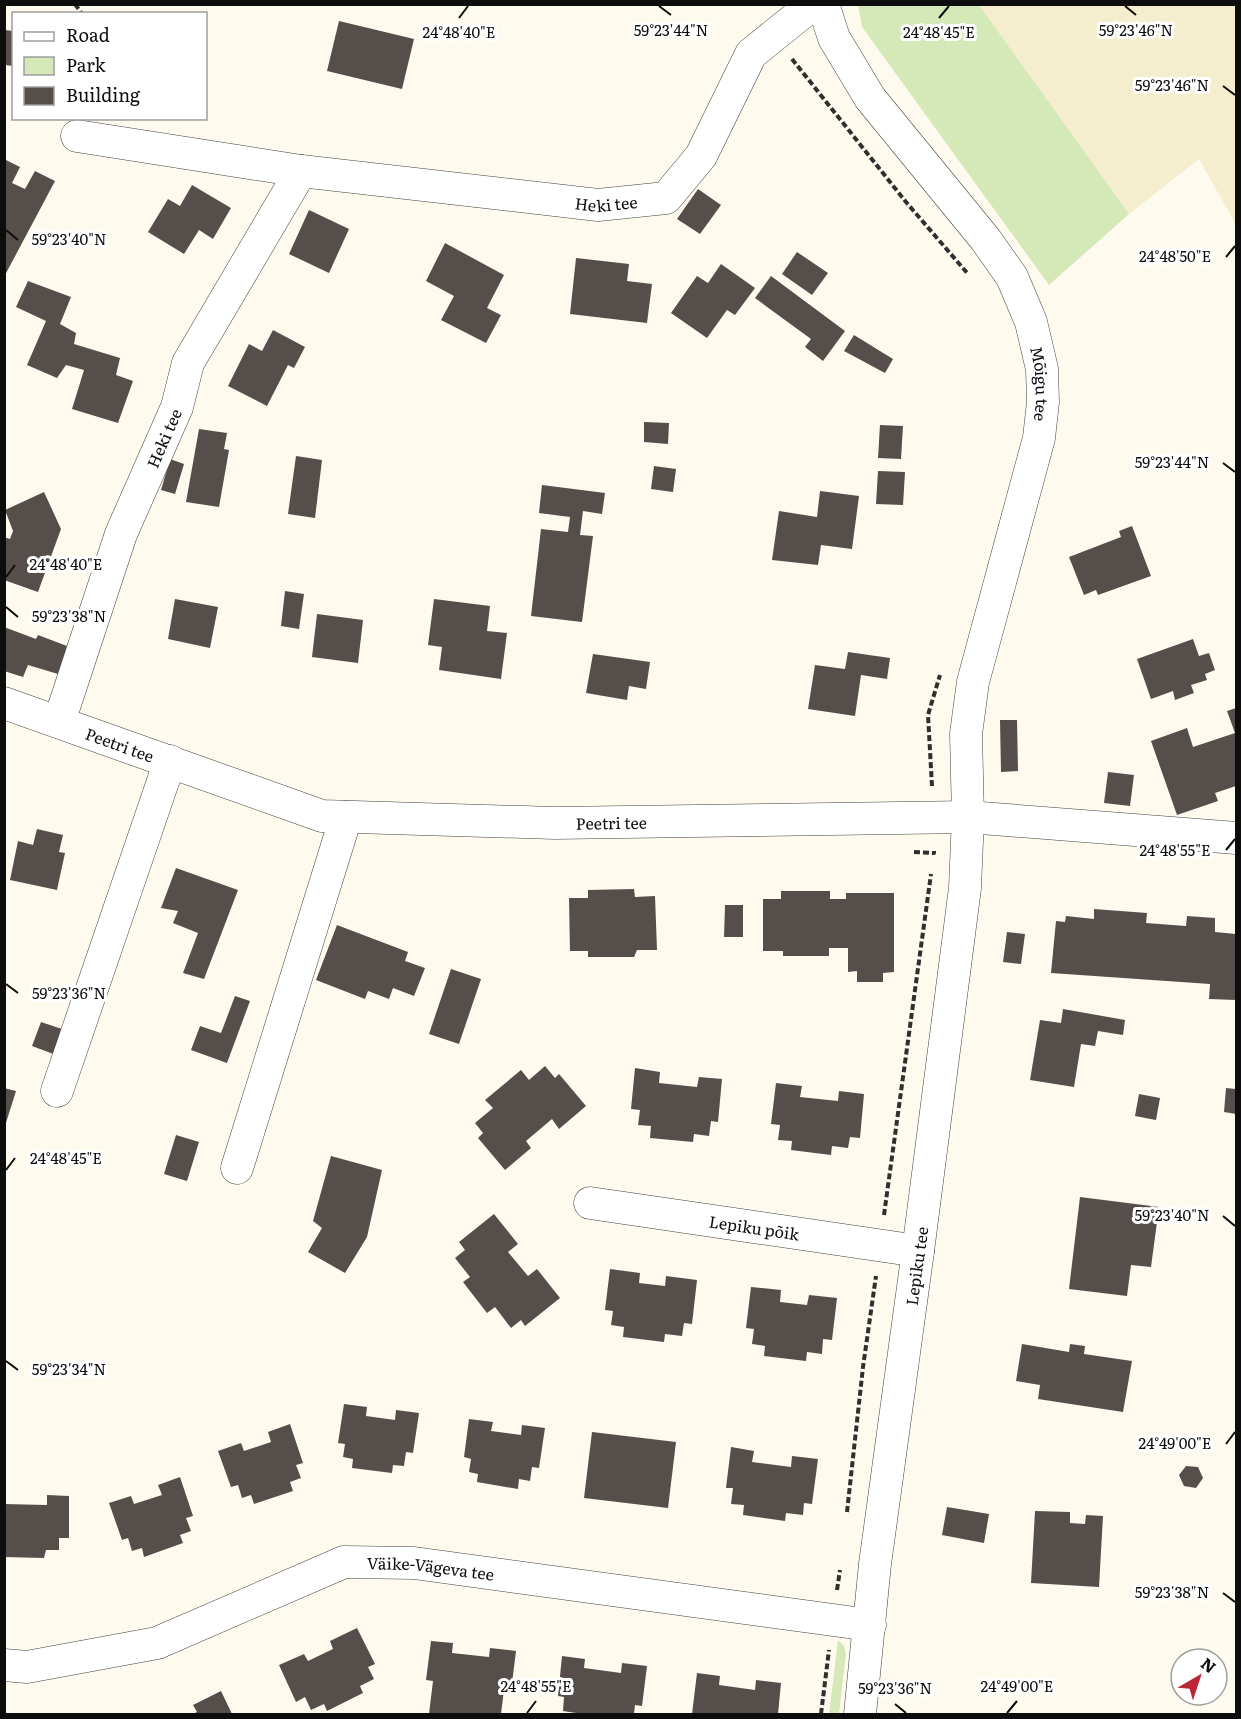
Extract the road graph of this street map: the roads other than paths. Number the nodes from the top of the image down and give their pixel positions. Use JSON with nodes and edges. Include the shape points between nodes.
{"nodes":[{"id":1,"x":813,"y":4,"type":"edge"},
{"id":2,"x":823,"y":4,"type":"edge"},
{"id":3,"x":77,"y":136,"type":"dead end"},
{"id":4,"x":301,"y":171,"type":"junction"},
{"id":5,"x":4,"y":703,"type":"edge"},
{"id":6,"x":59,"y":722,"type":"junction"},
{"id":7,"x":170,"y":761,"type":"junction"},
{"id":8,"x":346,"y":817,"type":"junction"},
{"id":9,"x":968,"y":818,"type":"junction"},
{"id":10,"x":1236,"y":838,"type":"edge"},
{"id":11,"x":57,"y":1091,"type":"dead end"},
{"id":12,"x":237,"y":1168,"type":"dead end"},
{"id":13,"x":590,"y":1203,"type":"dead end"},
{"id":14,"x":918,"y":1251,"type":"junction"},
{"id":15,"x":870,"y":1625,"type":"junction"},
{"id":16,"x":4,"y":1665,"type":"edge"},
{"id":17,"x":860,"y":1714,"type":"edge"}],
"edges":[{"from":1,"to":4,"type":"street","name":"Heki tee","via":[[751,54],[701,156],[666,198],[598,205]]},
{"from":2,"to":9,"type":"street","name":"Mõigu tee","via":[[834,38],[870,98],[1012,277],[1031,322],[1042,369],[1039,438],[973,682],[966,734]]},
{"from":3,"to":4,"type":"street","name":"Heki tee"},
{"from":4,"to":6,"type":"street","name":"Heki tee","via":[[188,363],[177,407],[121,534]]},
{"from":5,"to":6,"type":"street","name":"Peetri tee"},
{"from":6,"to":7,"type":"street","name":"Peetri tee"},
{"from":7,"to":8,"type":"street","name":"Peetri tee","via":[[322,816]]},
{"from":7,"to":11,"type":"street"},
{"from":8,"to":9,"type":"street","name":"Peetri tee","via":[[555,824]]},
{"from":8,"to":12,"type":"street"},
{"from":9,"to":10,"type":"street","name":"Peetri tee"},
{"from":9,"to":14,"type":"street","name":"Lepiku tee","via":[[965,888]]},
{"from":13,"to":14,"type":"street","name":"Lepiku põik"},
{"from":14,"to":15,"type":"street","name":"Lepiku tee"},
{"from":15,"to":16,"type":"street","name":"Väike-Vägeva tee","via":[[414,1563],[344,1562],[157,1643],[27,1667]]},
{"from":15,"to":17,"type":"street","name":"Lepiku tee"}]}
